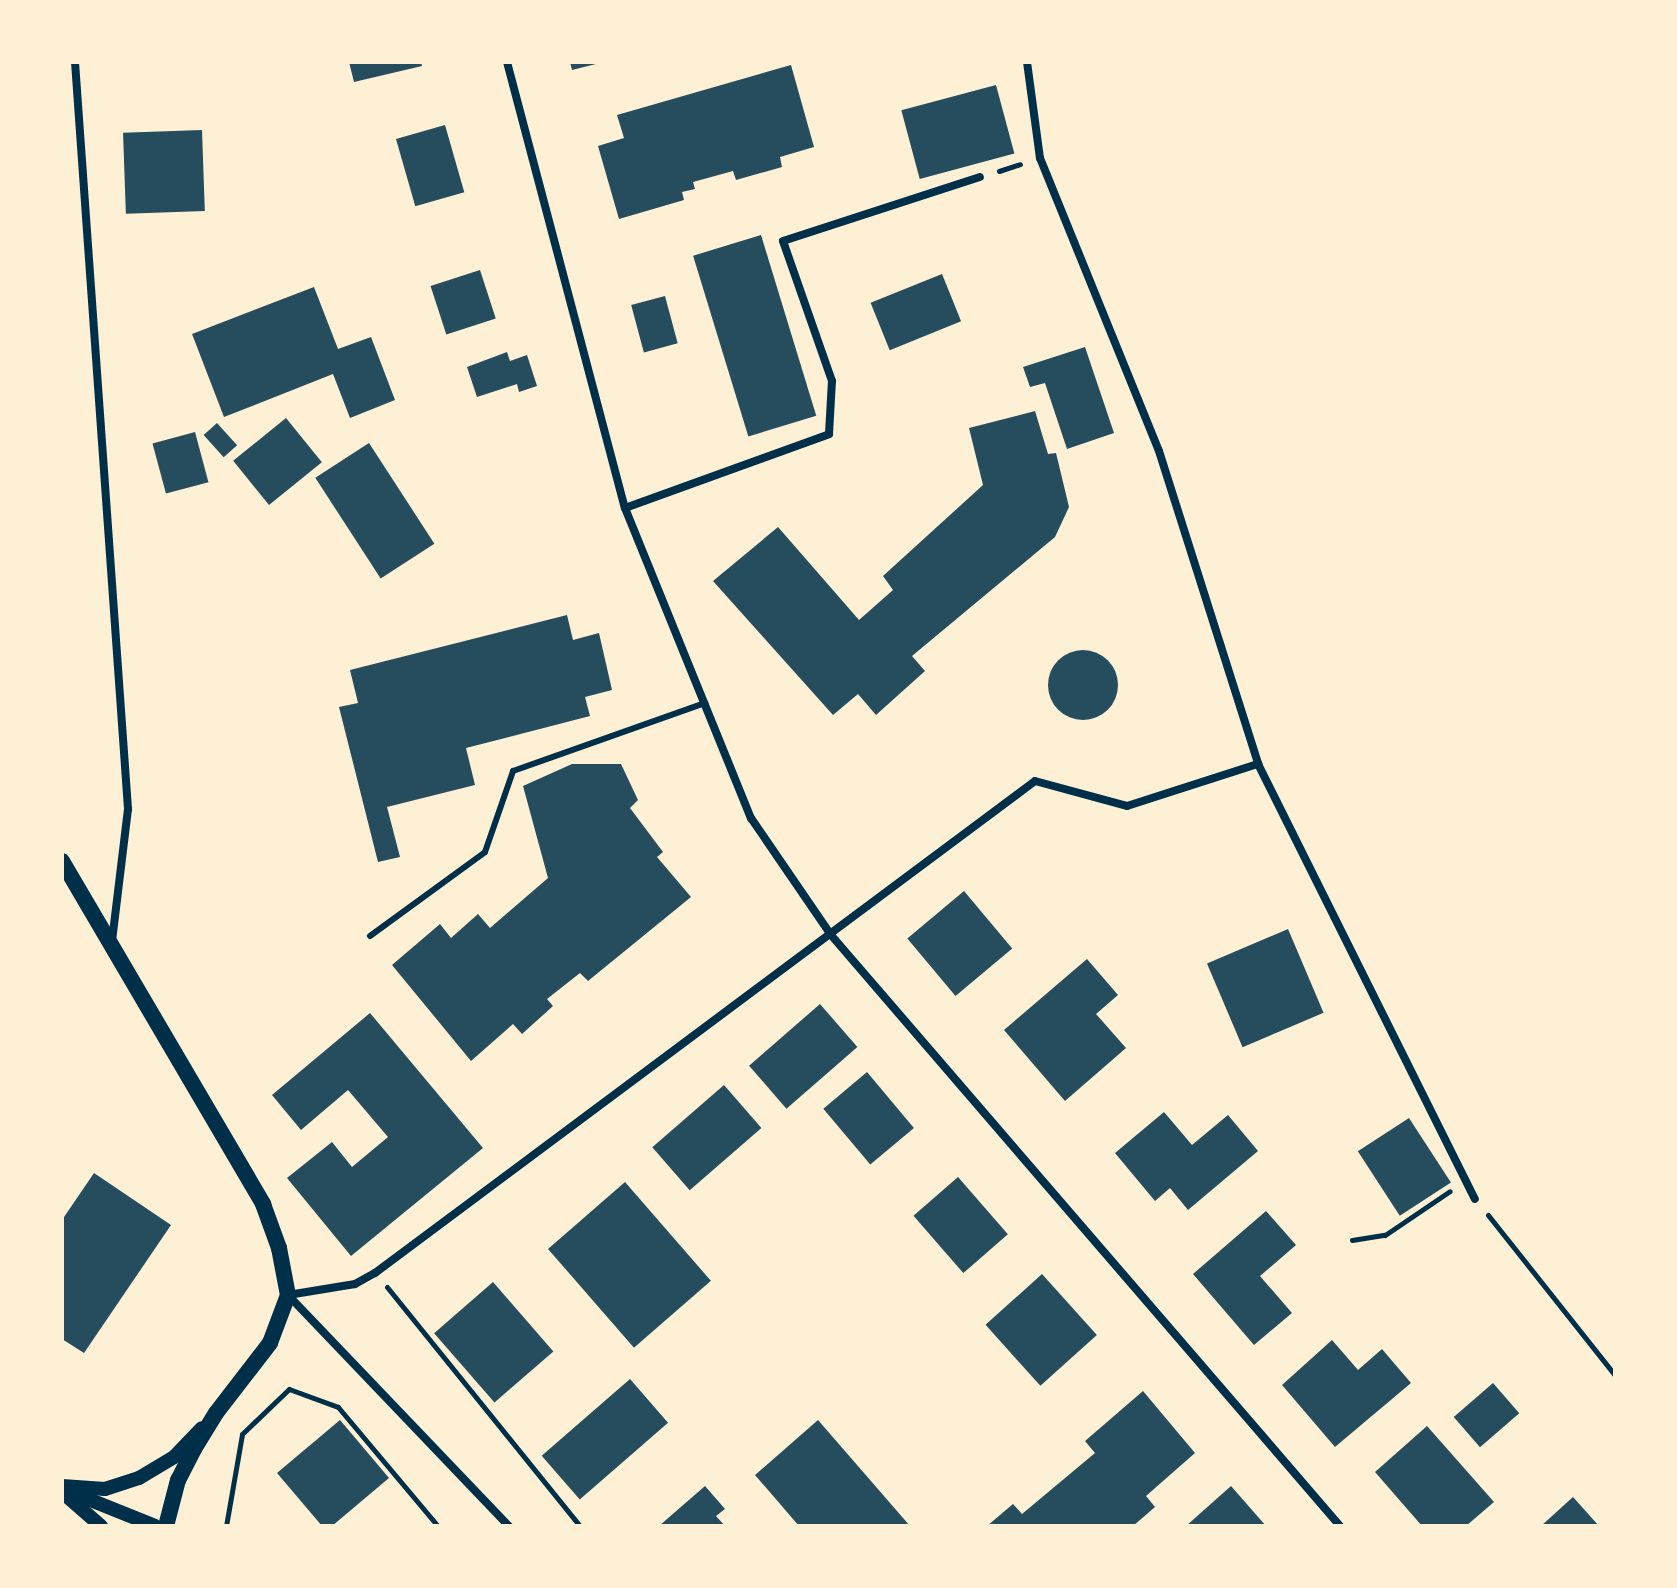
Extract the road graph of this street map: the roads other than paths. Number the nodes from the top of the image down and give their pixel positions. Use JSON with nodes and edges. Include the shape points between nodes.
{"nodes":[{"id":1,"x":75,"y":62,"type":"edge"},
{"id":2,"x":507,"y":62,"type":"edge"},
{"id":3,"x":1027,"y":62,"type":"edge"},
{"id":4,"x":980,"y":177,"type":"road end"},
{"id":5,"x":625,"y":508,"type":"junction"},
{"id":6,"x":705,"y":703,"type":"junction"},
{"id":7,"x":1258,"y":764,"type":"junction"},
{"id":8,"x":62,"y":861,"type":"edge"},
{"id":9,"x":831,"y":935,"type":"junction"},
{"id":10,"x":370,"y":936,"type":"dead end"},
{"id":11,"x":111,"y":949,"type":"junction"},
{"id":12,"x":1475,"y":1199,"type":"road end"},
{"id":13,"x":288,"y":1295,"type":"junction"},
{"id":14,"x":216,"y":1413,"type":"junction"},
{"id":15,"x":62,"y":1489,"type":"edge"},
{"id":16,"x":101,"y":1526,"type":"edge"},
{"id":17,"x":155,"y":1526,"type":"edge"},
{"id":18,"x":166,"y":1526,"type":"edge"},
{"id":19,"x":509,"y":1526,"type":"edge"},
{"id":20,"x":1340,"y":1526,"type":"edge"}],
"edges":[{"from":1,"to":11,"type":"street","via":[[128,809]]},
{"from":2,"to":5,"type":"street"},
{"from":3,"to":7,"type":"street","via":[[1040,158],[1159,451]]},
{"from":4,"to":5,"type":"street","via":[[783,241],[832,381],[829,434]]},
{"from":5,"to":6,"type":"street"},
{"from":6,"to":9,"type":"street","via":[[751,818]]},
{"from":6,"to":10,"type":"lane","via":[[513,771],[485,852]]},
{"from":7,"to":9,"type":"street","via":[[1127,806],[1035,781]]},
{"from":7,"to":12,"type":"street"},
{"from":8,"to":11,"type":"main road"},
{"from":9,"to":13,"type":"street","via":[[375,1273],[355,1284]]},
{"from":9,"to":20,"type":"street"},
{"from":11,"to":13,"type":"main road","via":[[263,1204]]},
{"from":13,"to":14,"type":"main road","via":[[270,1343]]},
{"from":13,"to":19,"type":"street"},
{"from":14,"to":15,"type":"street","via":[[174,1457],[139,1478],[105,1489]]},
{"from":14,"to":18,"type":"main road","via":[[178,1480]]},
{"from":15,"to":16,"type":"street"},
{"from":15,"to":17,"type":"street"}]}
